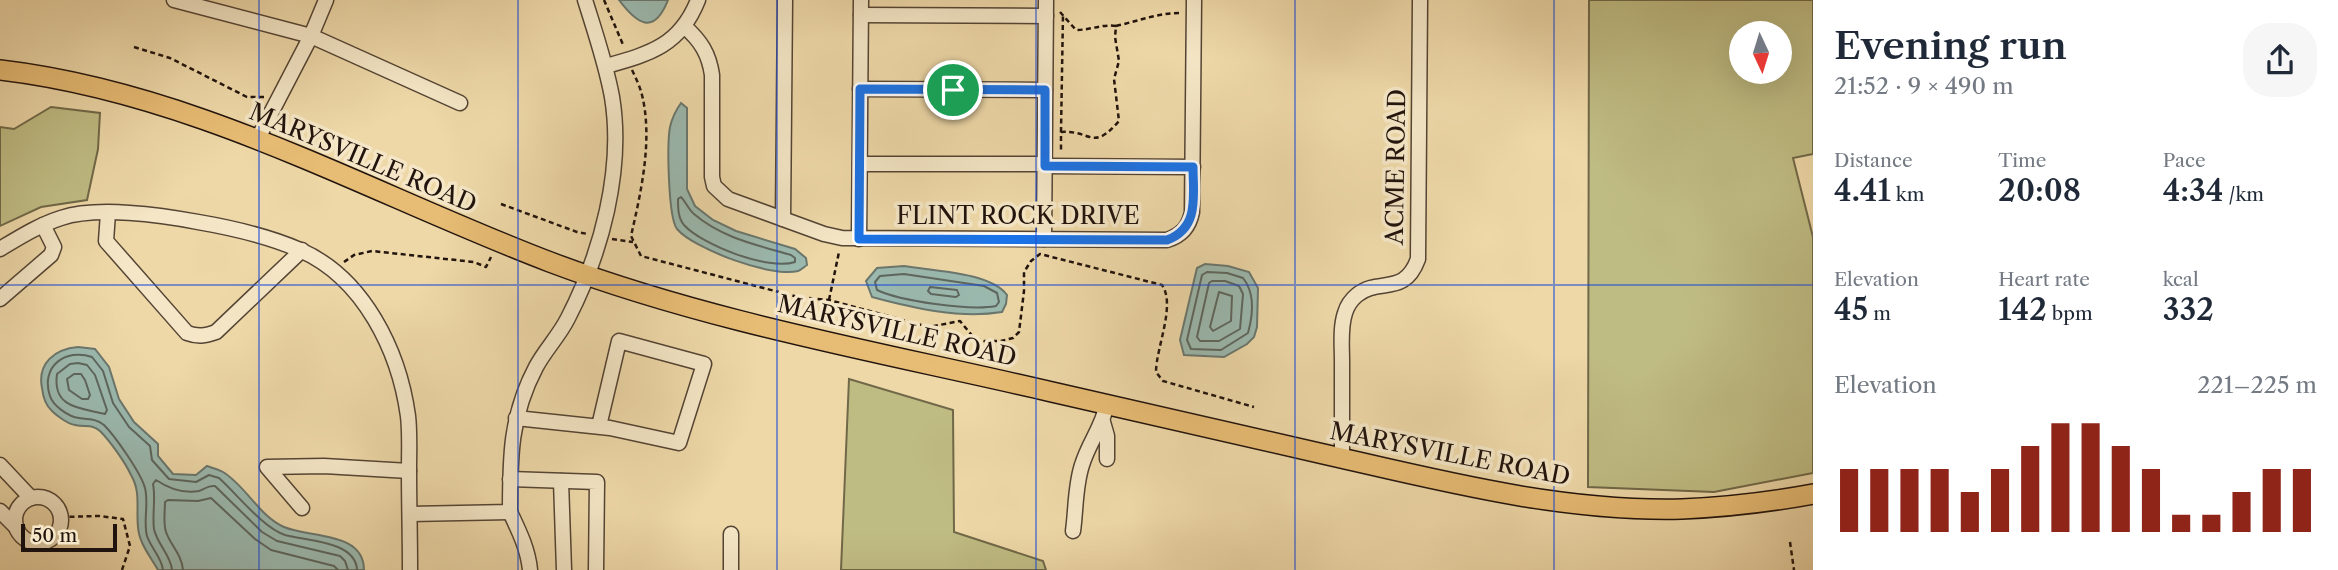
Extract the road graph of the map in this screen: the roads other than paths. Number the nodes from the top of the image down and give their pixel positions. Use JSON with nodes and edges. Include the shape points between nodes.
{"nodes":[{"id":1,"x":174,"y":0,"type":"edge"},
{"id":2,"x":326,"y":0,"type":"edge"},
{"id":3,"x":585,"y":0,"type":"edge"},
{"id":4,"x":698,"y":0,"type":"edge"},
{"id":5,"x":785,"y":0,"type":"edge"},
{"id":6,"x":1420,"y":0,"type":"edge"},
{"id":7,"x":1194,"y":6,"type":"edge"},
{"id":8,"x":861,"y":7,"type":"edge"},
{"id":9,"x":1049,"y":8,"type":"edge"},
{"id":10,"x":684,"y":26,"type":"junction"},
{"id":11,"x":311,"y":36,"type":"junction"},
{"id":12,"x":606,"y":66,"type":"junction"},
{"id":13,"x":0,"y":70,"type":"edge"},
{"id":14,"x":860,"y":89,"type":"junction"},
{"id":15,"x":1045,"y":90,"type":"junction"},
{"id":16,"x":460,"y":103,"type":"dead end"},
{"id":17,"x":257,"y":140,"type":"junction"},
{"id":18,"x":860,"y":164,"type":"junction"},
{"id":19,"x":1045,"y":165,"type":"junction"},
{"id":20,"x":1193,"y":167,"type":"junction"},
{"id":21,"x":108,"y":213,"type":"junction"},
{"id":22,"x":783,"y":219,"type":"junction"},
{"id":23,"x":43,"y":225,"type":"junction"},
{"id":24,"x":859,"y":239,"type":"junction"},
{"id":25,"x":1044,"y":239,"type":"junction"},
{"id":26,"x":0,"y":249,"type":"edge"},
{"id":27,"x":302,"y":250,"type":"junction"},
{"id":28,"x":586,"y":275,"type":"junction"},
{"id":29,"x":0,"y":299,"type":"edge"},
{"id":30,"x":1105,"y":413,"type":"junction"},
{"id":31,"x":516,"y":418,"type":"junction"},
{"id":32,"x":604,"y":427,"type":"junction"},
{"id":33,"x":1342,"y":458,"type":"junction"},
{"id":34,"x":1107,"y":459,"type":"dead end"},
{"id":35,"x":0,"y":465,"type":"edge"},
{"id":36,"x":409,"y":471,"type":"junction"},
{"id":37,"x":510,"y":479,"type":"junction"},
{"id":38,"x":561,"y":481,"type":"junction"},
{"id":39,"x":1813,"y":495,"type":"edge"},
{"id":40,"x":31,"y":498,"type":"junction"},
{"id":41,"x":302,"y":508,"type":"dead end"},
{"id":42,"x":0,"y":511,"type":"edge"},
{"id":43,"x":510,"y":512,"type":"junction"},
{"id":44,"x":410,"y":514,"type":"junction"},
{"id":45,"x":17,"y":528,"type":"junction"},
{"id":46,"x":1073,"y":531,"type":"dead end"},
{"id":47,"x":731,"y":534,"type":"dead end"},
{"id":48,"x":410,"y":570,"type":"edge"},
{"id":49,"x":530,"y":570,"type":"edge"},
{"id":50,"x":564,"y":570,"type":"edge"},
{"id":51,"x":596,"y":570,"type":"edge"},
{"id":52,"x":731,"y":570,"type":"edge"}],
"edges":[{"from":1,"to":11,"type":"street"},
{"from":2,"to":11,"type":"street"},
{"from":3,"to":12,"type":"street"},
{"from":4,"to":10,"type":"street"},
{"from":5,"to":22,"type":"street"},
{"from":6,"to":33,"type":"street","name":"ACME ROAD","via":[[1418,259],[1406,279],[1363,291],[1345,314]]},
{"from":7,"to":20,"type":"street","name":"FLINT ROCK DRIVE"},
{"from":8,"to":9,"type":"street"},
{"from":8,"to":14,"type":"street"},
{"from":9,"to":15,"type":"street"},
{"from":10,"to":12,"type":"street","via":[[660,48]]},
{"from":10,"to":22,"type":"street","name":"FLINT ROCK DRIVE","via":[[697,37],[710,61],[714,186],[728,199]]},
{"from":11,"to":16,"type":"street"},
{"from":11,"to":17,"type":"street"},
{"from":12,"to":28,"type":"street","via":[[615,162],[600,236]]},
{"from":13,"to":17,"type":"highway","name":"MARYSVILLE ROAD","via":[[145,100]]},
{"from":14,"to":15,"type":"street"},
{"from":14,"to":18,"type":"street"},
{"from":15,"to":19,"type":"street"},
{"from":17,"to":28,"type":"highway","name":"MARYSVILLE ROAD"},
{"from":18,"to":19,"type":"street"},
{"from":18,"to":24,"type":"street"},
{"from":19,"to":20,"type":"street"},
{"from":19,"to":25,"type":"street"},
{"from":20,"to":25,"type":"street","name":"FLINT ROCK DRIVE","via":[[1191,221],[1177,236],[1167,240]]},
{"from":21,"to":23,"type":"street","via":[[64,217]]},
{"from":21,"to":27,"type":"street","via":[[219,226]]},
{"from":21,"to":27,"type":"street","via":[[106,241],[187,333],[196,336],[216,332]]},
{"from":22,"to":24,"type":"street","name":"FLINT ROCK DRIVE","via":[[824,234]]},
{"from":23,"to":26,"type":"street"},
{"from":23,"to":29,"type":"street","via":[[54,247],[51,255]]},
{"from":24,"to":25,"type":"street","name":"FLINT ROCK DRIVE"},
{"from":27,"to":36,"type":"street","via":[[334,271],[382,329],[408,417]]},
{"from":28,"to":30,"type":"highway","name":"MARYSVILLE ROAD","via":[[654,298]]},
{"from":28,"to":31,"type":"street","via":[[568,320],[521,398]]},
{"from":30,"to":33,"type":"highway","name":"MARYSVILLE ROAD"},
{"from":30,"to":34,"type":"street"},
{"from":30,"to":46,"type":"street","via":[[1081,467]]},
{"from":31,"to":32,"type":"street"},
{"from":31,"to":37,"type":"street"},
{"from":32,"to":32,"type":"street","via":[[619,341],[705,364],[679,443]]},
{"from":33,"to":39,"type":"highway","name":"MARYSVILLE ROAD","via":[[1509,494],[1581,504],[1681,509]]},
{"from":35,"to":40,"type":"street"},
{"from":36,"to":41,"type":"street","via":[[267,467]]},
{"from":36,"to":44,"type":"street"},
{"from":37,"to":38,"type":"street"},
{"from":37,"to":43,"type":"street"},
{"from":38,"to":50,"type":"street"},
{"from":38,"to":51,"type":"street","via":[[597,482]]},
{"from":40,"to":45,"type":"street","via":[[18,510]]},
{"from":40,"to":45,"type":"street","via":[[55,505],[61,517],[59,530],[46,542],[37,543],[28,541]]},
{"from":42,"to":45,"type":"street"},
{"from":43,"to":44,"type":"street"},
{"from":43,"to":49,"type":"street"},
{"from":44,"to":48,"type":"street"},
{"from":47,"to":52,"type":"street"}]}
